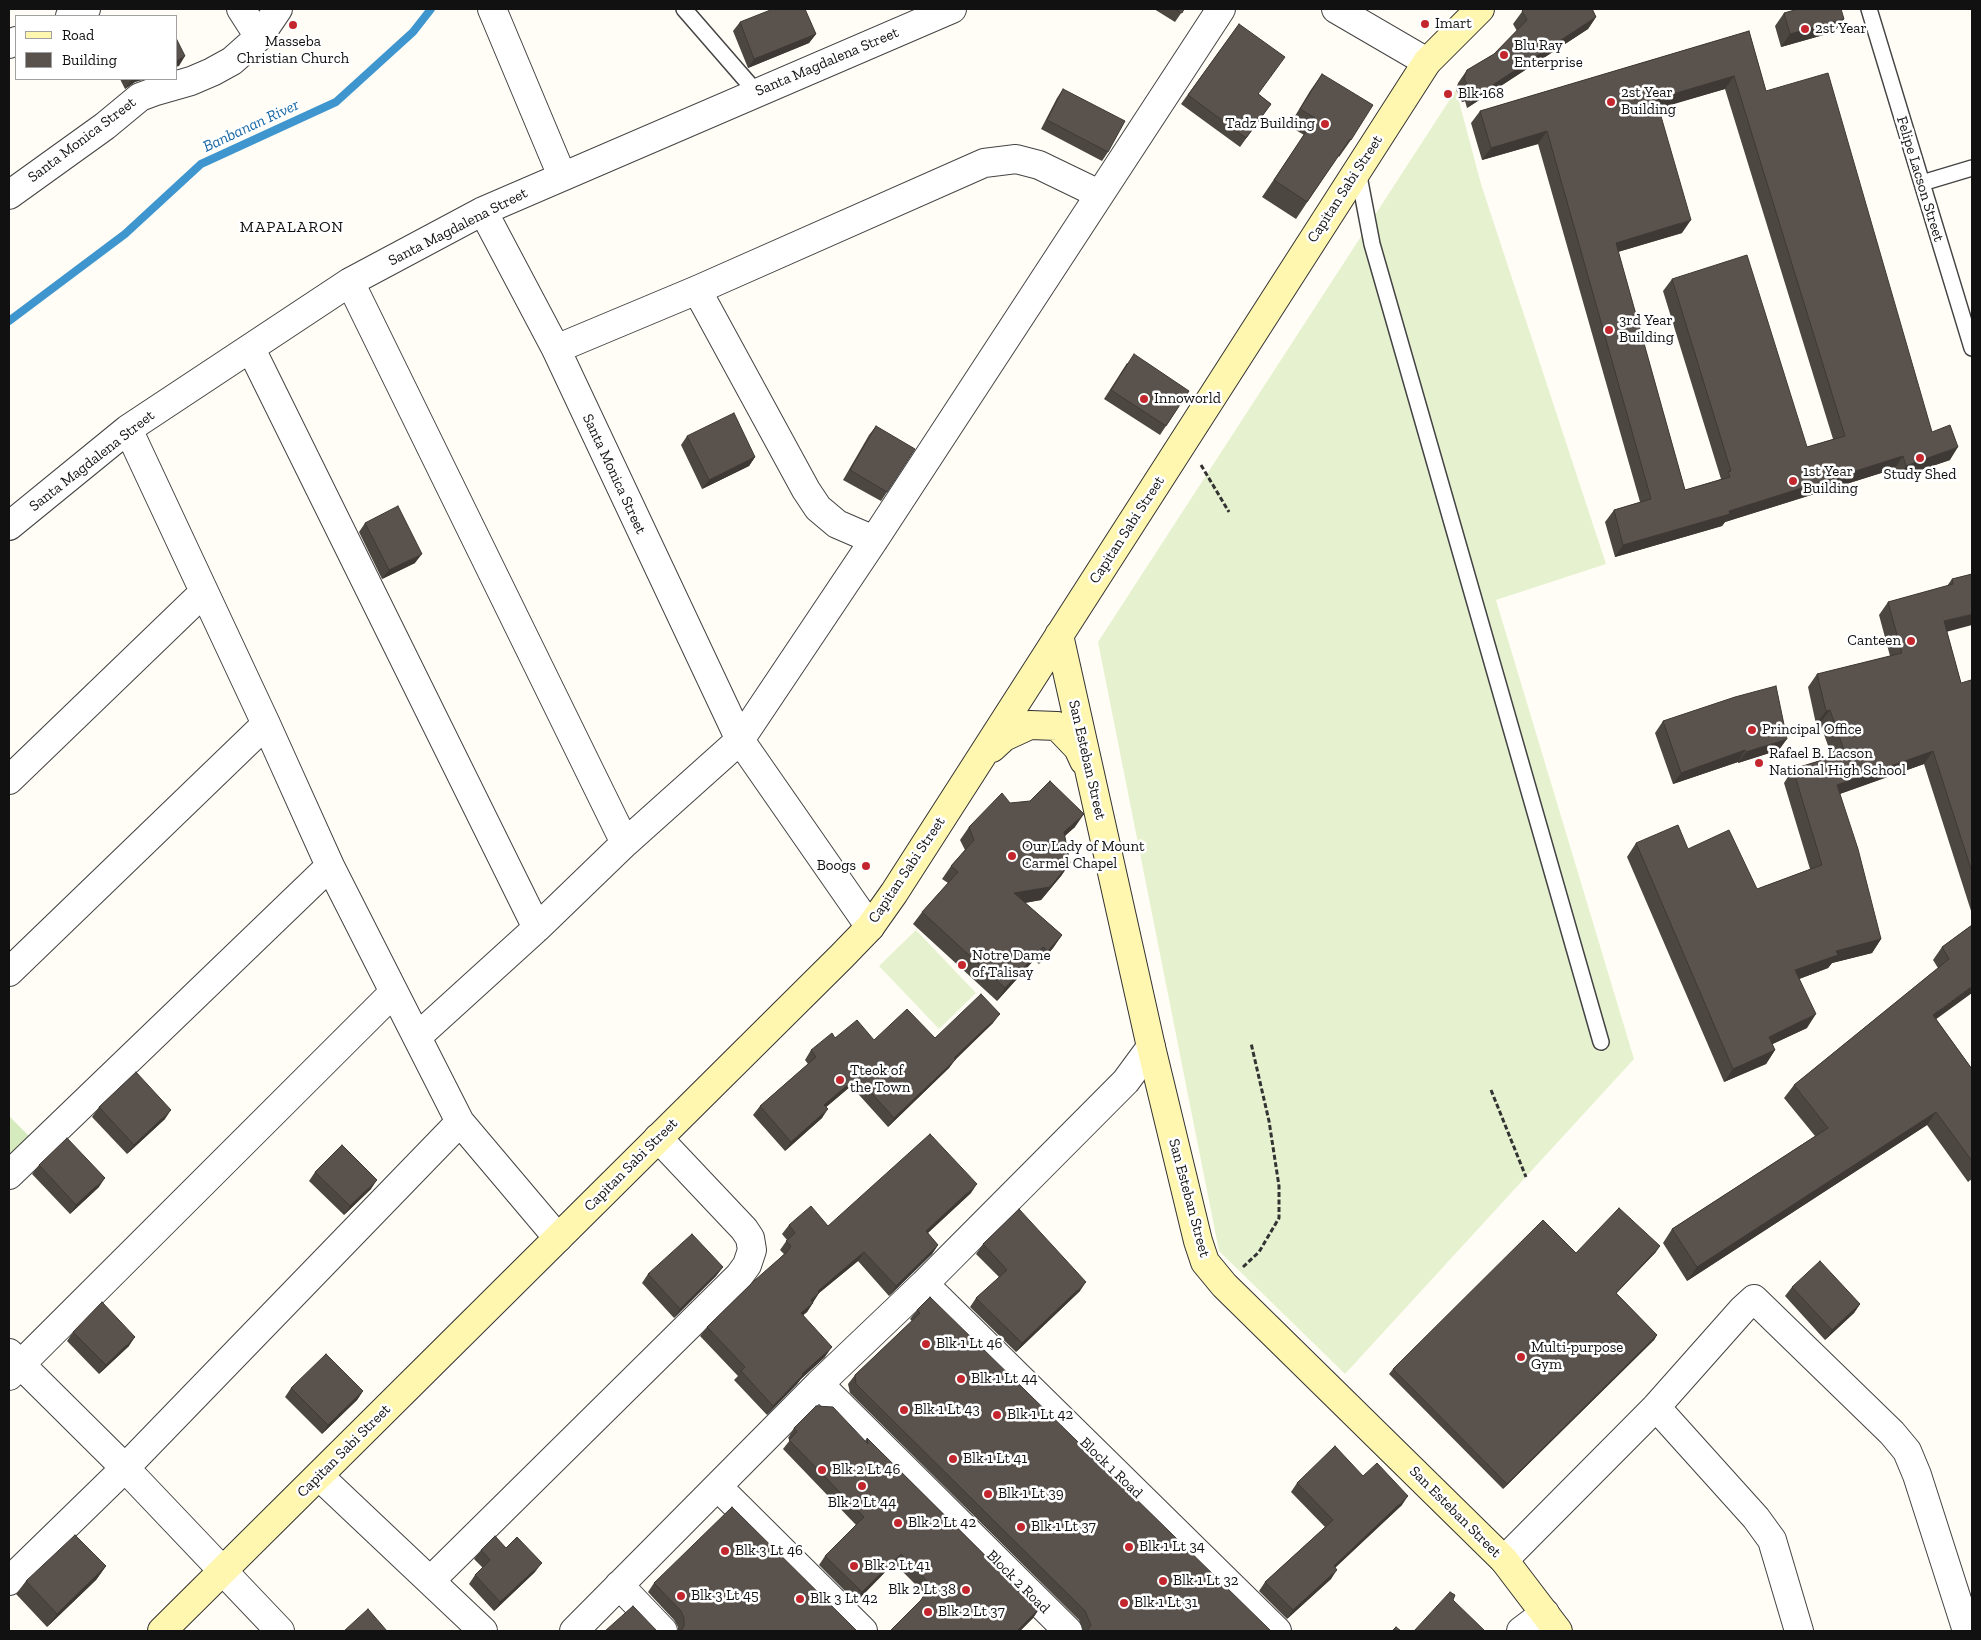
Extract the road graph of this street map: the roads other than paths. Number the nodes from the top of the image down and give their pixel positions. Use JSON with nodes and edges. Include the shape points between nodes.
{"nodes":[{"id":1,"x":86,"y":9,"type":"edge"},
{"id":2,"x":241,"y":9,"type":"edge"},
{"id":3,"x":278,"y":9,"type":"edge"},
{"id":4,"x":492,"y":9,"type":"edge"},
{"id":5,"x":684,"y":9,"type":"edge"},
{"id":6,"x":952,"y":9,"type":"edge"},
{"id":7,"x":1221,"y":9,"type":"edge"},
{"id":8,"x":1336,"y":9,"type":"edge"},
{"id":9,"x":1480,"y":9,"type":"edge"},
{"id":10,"x":1868,"y":9,"type":"edge"},
{"id":11,"x":72,"y":15,"type":"edge"},
{"id":12,"x":259,"y":37,"type":"junction"},
{"id":13,"x":1427,"y":62,"type":"junction"},
{"id":14,"x":757,"y":93,"type":"junction"},
{"id":15,"x":1972,"y":168,"type":"edge"},
{"id":16,"x":1358,"y":170,"type":"junction"},
{"id":17,"x":562,"y":176,"type":"junction"},
{"id":18,"x":1922,"y":183,"type":"junction"},
{"id":19,"x":1099,"y":194,"type":"junction"},
{"id":20,"x":9,"y":195,"type":"edge"},
{"id":21,"x":483,"y":211,"type":"junction"},
{"id":22,"x":350,"y":282,"type":"junction"},
{"id":23,"x":697,"y":290,"type":"junction"},
{"id":24,"x":1972,"y":348,"type":"edge"},
{"id":25,"x":251,"y":349,"type":"junction"},
{"id":26,"x":556,"y":349,"type":"junction"},
{"id":27,"x":128,"y":429,"type":"junction"},
{"id":28,"x":9,"y":526,"type":"edge"},
{"id":29,"x":874,"y":540,"type":"junction"},
{"id":30,"x":204,"y":592,"type":"junction"},
{"id":31,"x":1059,"y":635,"type":"junction"},
{"id":32,"x":266,"y":724,"type":"junction"},
{"id":33,"x":740,"y":740,"type":"junction"},
{"id":34,"x":980,"y":760,"type":"junction"},
{"id":35,"x":1091,"y":774,"type":"junction"},
{"id":36,"x":9,"y":780,"type":"edge"},
{"id":37,"x":625,"y":842,"type":"junction"},
{"id":38,"x":330,"y":866,"type":"junction"},
{"id":39,"x":870,"y":926,"type":"junction"},
{"id":40,"x":537,"y":928,"type":"junction"},
{"id":41,"x":9,"y":972,"type":"edge"},
{"id":42,"x":393,"y":993,"type":"junction"},
{"id":43,"x":417,"y":1037,"type":"junction"},
{"id":44,"x":1602,"y":1042,"type":"dead end"},
{"id":45,"x":1151,"y":1047,"type":"junction"},
{"id":46,"x":460,"y":1122,"type":"junction"},
{"id":47,"x":658,"y":1138,"type":"junction"},
{"id":48,"x":9,"y":1175,"type":"edge"},
{"id":49,"x":558,"y":1238,"type":"junction"},
{"id":50,"x":924,"y":1284,"type":"junction"},
{"id":51,"x":13,"y":1364,"type":"edge"},
{"id":52,"x":819,"y":1384,"type":"junction"},
{"id":53,"x":1656,"y":1407,"type":"junction"},
{"id":54,"x":125,"y":1468,"type":"junction"},
{"id":55,"x":319,"y":1476,"type":"junction"},
{"id":56,"x":718,"y":1487,"type":"junction"},
{"id":57,"x":1504,"y":1560,"type":"junction"},
{"id":58,"x":223,"y":1571,"type":"junction"},
{"id":59,"x":430,"y":1581,"type":"junction"},
{"id":60,"x":9,"y":1582,"type":"edge"},
{"id":61,"x":619,"y":1585,"type":"junction"},
{"id":62,"x":1552,"y":1622,"type":"edge"},
{"id":63,"x":162,"y":1631,"type":"edge"},
{"id":64,"x":280,"y":1631,"type":"edge"},
{"id":65,"x":483,"y":1631,"type":"edge"},
{"id":66,"x":574,"y":1631,"type":"edge"},
{"id":67,"x":663,"y":1631,"type":"edge"},
{"id":68,"x":863,"y":1631,"type":"edge"},
{"id":69,"x":1068,"y":1631,"type":"edge"},
{"id":70,"x":1277,"y":1631,"type":"edge"},
{"id":71,"x":1521,"y":1631,"type":"edge"},
{"id":72,"x":1799,"y":1631,"type":"edge"},
{"id":73,"x":1967,"y":1631,"type":"edge"}],
"edges":[{"from":1,"to":11,"type":"street"},
{"from":2,"to":12,"type":"street"},
{"from":3,"to":12,"type":"street","name":"Santa Monica Street"},
{"from":4,"to":17,"type":"street"},
{"from":5,"to":14,"type":"lane"},
{"from":6,"to":14,"type":"street","name":"Santa Magdalena Street"},
{"from":7,"to":19,"type":"street"},
{"from":8,"to":13,"type":"street"},
{"from":9,"to":13,"type":"street","name":"Capitan Sabi Street"},
{"from":10,"to":18,"type":"lane","name":"Felipe Lacson Street"},
{"from":12,"to":20,"type":"street","name":"Santa Monica Street","via":[[232,61],[212,72],[140,97],[106,126]]},
{"from":13,"to":16,"type":"street","name":"Capitan Sabi Street"},
{"from":14,"to":17,"type":"street","name":"Santa Magdalena Street"},
{"from":15,"to":18,"type":"lane"},
{"from":16,"to":31,"type":"street","name":"Capitan Sabi Street"},
{"from":16,"to":44,"type":"lane","via":[[1372,244]]},
{"from":17,"to":21,"type":"street","name":"Santa Magdalena Street"},
{"from":18,"to":24,"type":"lane","name":"Felipe Lacson Street"},
{"from":19,"to":23,"type":"street","via":[[1039,166],[1016,160],[984,163]]},
{"from":19,"to":29,"type":"street"},
{"from":21,"to":22,"type":"street","name":"Santa Magdalena Street"},
{"from":21,"to":26,"type":"street","name":"Santa Monica Street"},
{"from":22,"to":25,"type":"street","name":"Santa Magdalena Street"},
{"from":22,"to":37,"type":"street"},
{"from":23,"to":26,"type":"street"},
{"from":23,"to":29,"type":"street","via":[[818,508],[836,524]]},
{"from":25,"to":27,"type":"street","name":"Santa Magdalena Street"},
{"from":25,"to":40,"type":"street"},
{"from":26,"to":33,"type":"street","name":"Santa Monica Street"},
{"from":27,"to":28,"type":"street","name":"Santa Magdalena Street"},
{"from":27,"to":30,"type":"street"},
{"from":29,"to":33,"type":"street"},
{"from":30,"to":32,"type":"street"},
{"from":30,"to":36,"type":"street"},
{"from":31,"to":34,"type":"street","name":"Capitan Sabi Street"},
{"from":31,"to":35,"type":"street","name":"San Esteban Street"},
{"from":32,"to":38,"type":"street"},
{"from":32,"to":41,"type":"street"},
{"from":33,"to":37,"type":"street"},
{"from":33,"to":39,"type":"street","name":"Santa Monica Street"},
{"from":34,"to":35,"type":"street","via":[[1004,737],[1030,725],[1057,726],[1078,748]]},
{"from":34,"to":39,"type":"street","name":"Capitan Sabi Street"},
{"from":35,"to":45,"type":"street","name":"San Esteban Street"},
{"from":37,"to":40,"type":"street"},
{"from":38,"to":42,"type":"street"},
{"from":38,"to":48,"type":"street"},
{"from":39,"to":47,"type":"street","name":"Capitan Sabi Street"},
{"from":40,"to":43,"type":"street"},
{"from":42,"to":43,"type":"street"},
{"from":42,"to":51,"type":"street"},
{"from":43,"to":46,"type":"street"},
{"from":45,"to":50,"type":"street","via":[[1126,1081]]},
{"from":45,"to":57,"type":"street","name":"San Esteban Street","via":[[1198,1242],[1206,1262],[1224,1285]]},
{"from":46,"to":49,"type":"street"},
{"from":46,"to":54,"type":"street"},
{"from":47,"to":49,"type":"street","name":"Capitan Sabi Street"},
{"from":47,"to":59,"type":"street","via":[[744,1229],[752,1250],[747,1265]]},
{"from":49,"to":55,"type":"street","name":"Capitan Sabi Street"},
{"from":50,"to":52,"type":"street"},
{"from":50,"to":70,"type":"street","name":"Block 1 Road"},
{"from":51,"to":54,"type":"street"},
{"from":52,"to":56,"type":"street"},
{"from":52,"to":69,"type":"street","name":"Block 2 Road"},
{"from":53,"to":57,"type":"street"},
{"from":53,"to":72,"type":"street","via":[[1772,1540]]},
{"from":53,"to":73,"type":"street","via":[[1754,1298],[1907,1451],[1918,1475]]},
{"from":54,"to":58,"type":"street"},
{"from":54,"to":60,"type":"street"},
{"from":55,"to":58,"type":"street","name":"Capitan Sabi Street"},
{"from":55,"to":59,"type":"street"},
{"from":56,"to":61,"type":"street"},
{"from":56,"to":68,"type":"street"},
{"from":57,"to":62,"type":"street","name":"San Esteban Street"},
{"from":58,"to":63,"type":"street","name":"Capitan Sabi Street"},
{"from":58,"to":64,"type":"street"},
{"from":59,"to":65,"type":"street"},
{"from":61,"to":66,"type":"street"},
{"from":61,"to":67,"type":"street"},
{"from":62,"to":71,"type":"street"}]}
